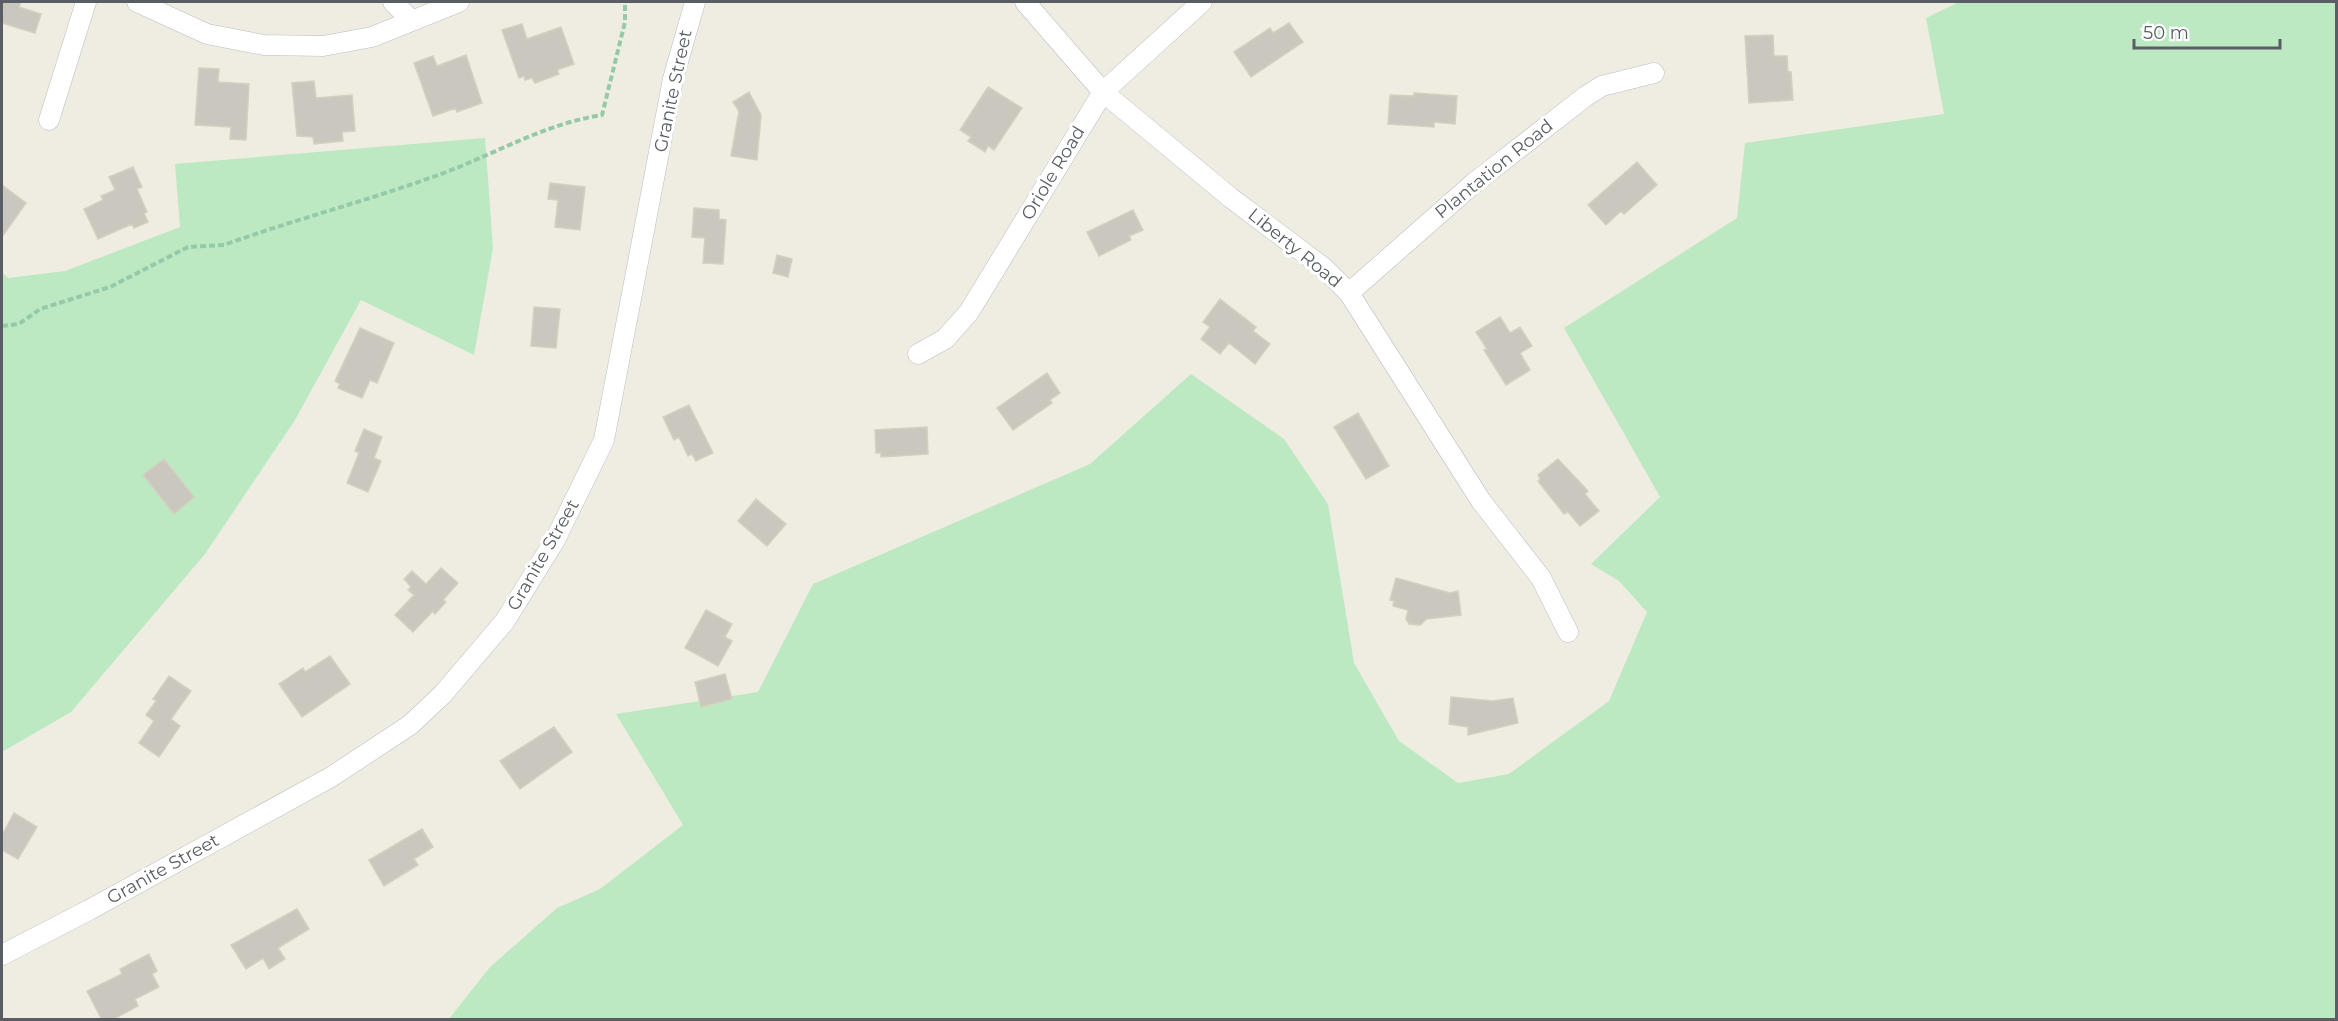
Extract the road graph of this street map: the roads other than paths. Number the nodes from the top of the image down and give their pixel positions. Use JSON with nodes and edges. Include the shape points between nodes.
{"nodes":[{"id":1,"x":86,"y":2,"type":"edge"},
{"id":2,"x":137,"y":2,"type":"edge"},
{"id":3,"x":393,"y":2,"type":"edge"},
{"id":4,"x":459,"y":2,"type":"edge"},
{"id":5,"x":695,"y":2,"type":"edge"},
{"id":6,"x":1025,"y":2,"type":"edge"},
{"id":7,"x":1202,"y":2,"type":"edge"},
{"id":8,"x":411,"y":20,"type":"junction"},
{"id":9,"x":1654,"y":73,"type":"dead end"},
{"id":10,"x":1102,"y":92,"type":"junction"},
{"id":11,"x":49,"y":120,"type":"dead end"},
{"id":12,"x":1349,"y":293,"type":"junction"},
{"id":13,"x":918,"y":354,"type":"dead end"},
{"id":14,"x":1568,"y":632,"type":"dead end"},
{"id":15,"x":2,"y":955,"type":"edge"}],
"edges":[{"from":1,"to":11,"type":"street"},
{"from":2,"to":8,"type":"street","via":[[207,34],[264,45],[323,46],[372,37]]},
{"from":3,"to":8,"type":"street"},
{"from":4,"to":8,"type":"street"},
{"from":5,"to":15,"type":"street","name":"Granite Street","via":[[674,79],[604,440],[555,540],[506,621],[443,694],[410,725],[331,777]]},
{"from":6,"to":10,"type":"street","name":"Liberty Road"},
{"from":7,"to":10,"type":"street","name":"Oriole Road"},
{"from":9,"to":12,"type":"street","name":"Plantation Road","via":[[1602,86],[1586,96],[1474,183]]},
{"from":10,"to":12,"type":"street","name":"Liberty Road","via":[[1324,268]]},
{"from":10,"to":13,"type":"street","name":"Oriole Road","via":[[969,312],[945,339]]},
{"from":12,"to":14,"type":"street","name":"Liberty Road","via":[[1481,501],[1541,578]]}]}
